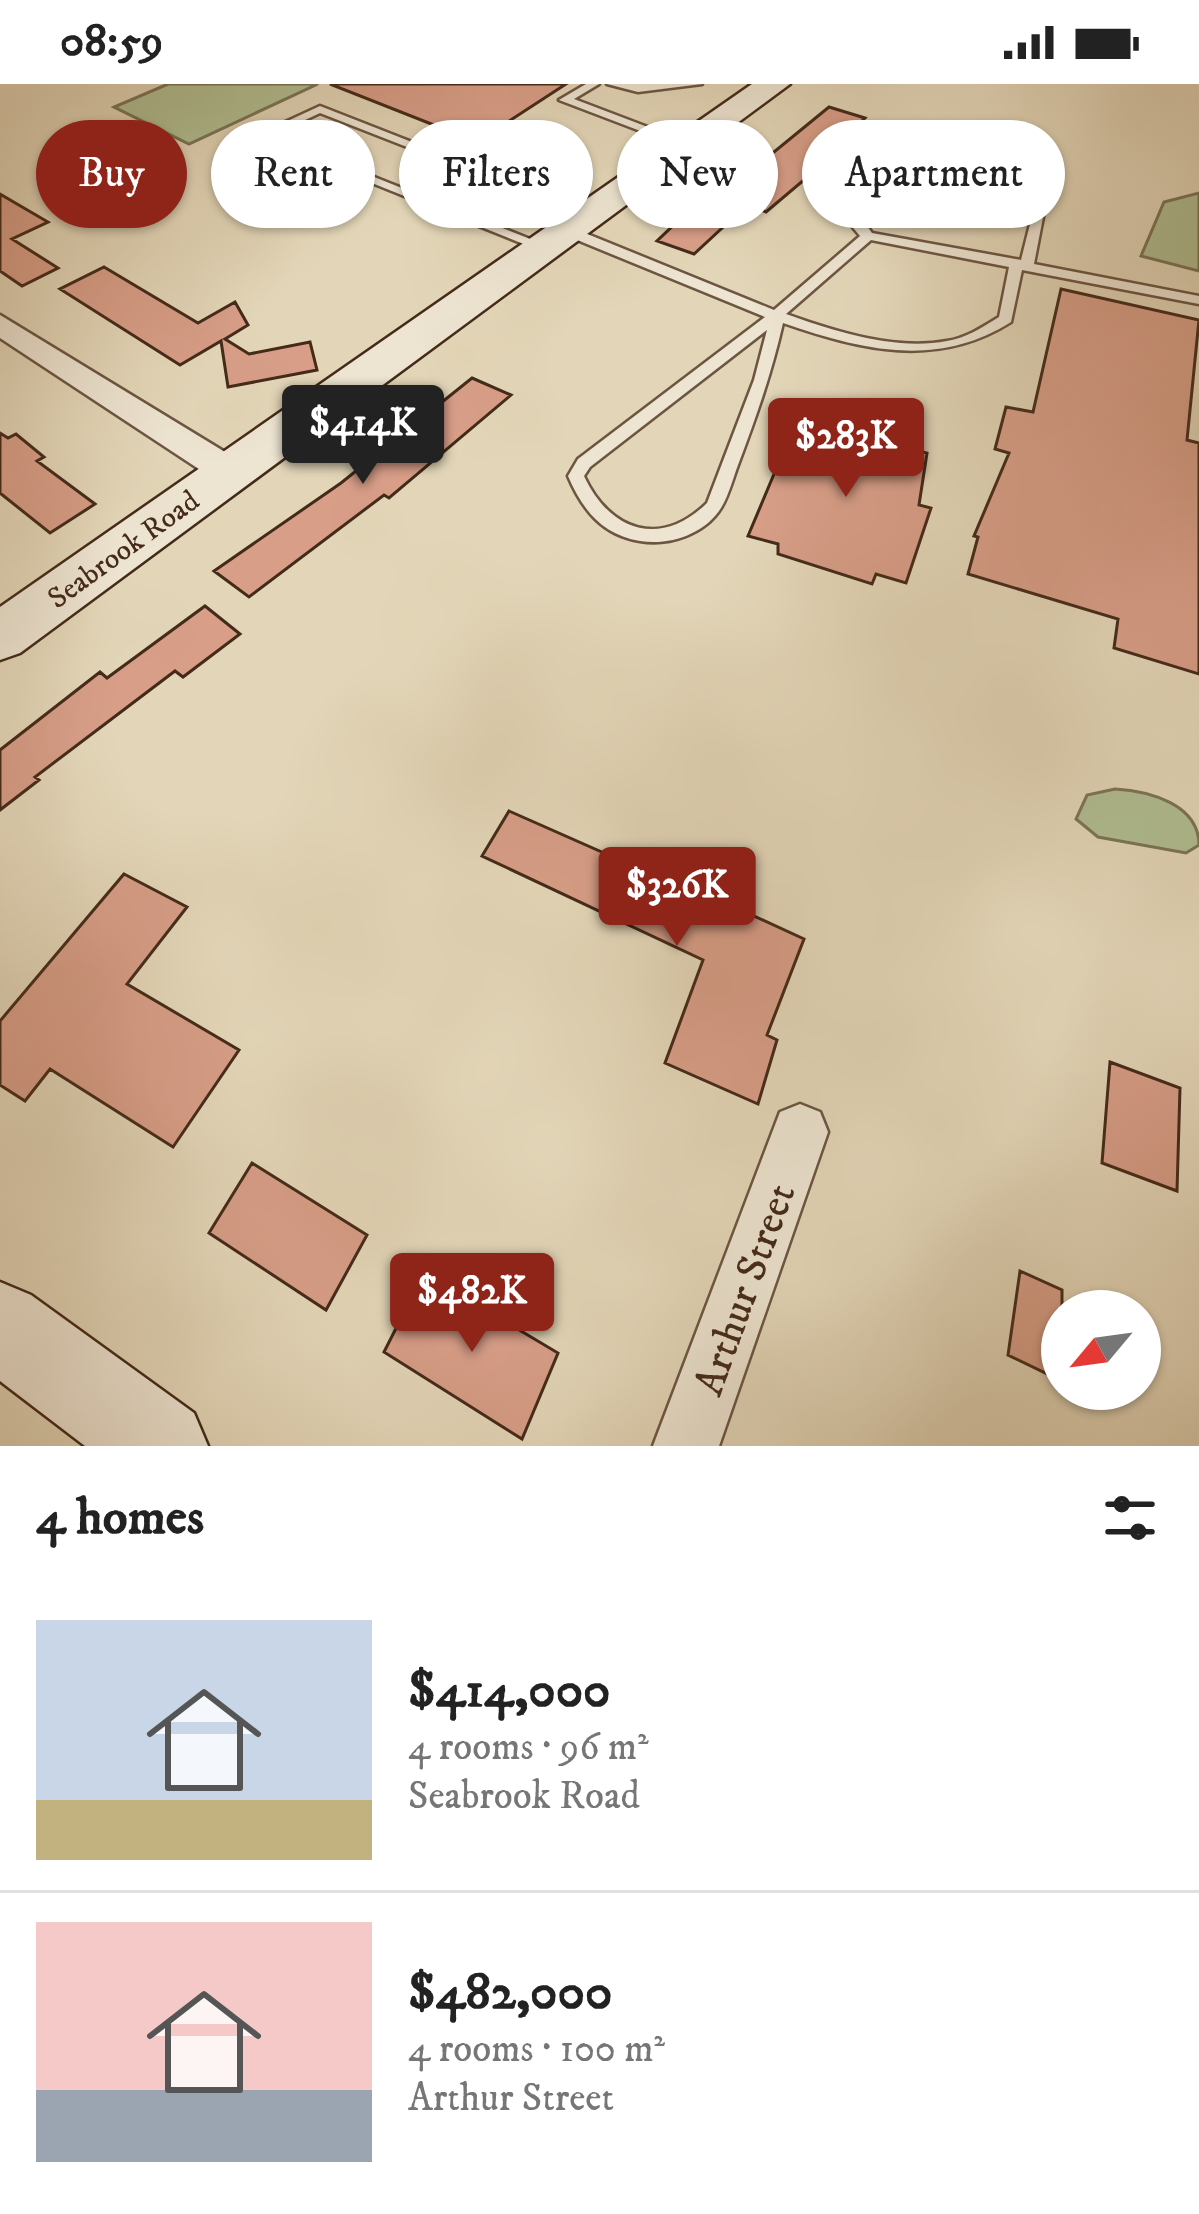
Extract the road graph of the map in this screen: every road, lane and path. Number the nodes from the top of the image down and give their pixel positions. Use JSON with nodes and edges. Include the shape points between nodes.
{"nodes":[{"id":1,"x":594,"y":84,"type":"edge"},
{"id":2,"x":612,"y":84,"type":"edge"},
{"id":3,"x":697,"y":84,"type":"edge"},
{"id":4,"x":762,"y":86,"type":"edge"},
{"id":5,"x":620,"y":120,"type":"edge"},
{"id":6,"x":720,"y":120,"type":"edge"},
{"id":7,"x":399,"y":140,"type":"edge"},
{"id":8,"x":399,"y":190,"type":"edge"},
{"id":9,"x":617,"y":197,"type":"edge"},
{"id":10,"x":520,"y":228,"type":"edge"},
{"id":11,"x":868,"y":236,"type":"junction"},
{"id":12,"x":558,"y":240,"type":"junction"},
{"id":13,"x":1022,"y":264,"type":"junction"},
{"id":14,"x":1199,"y":301,"type":"edge"},
{"id":15,"x":778,"y":314,"type":"junction"},
{"id":16,"x":0,"y":324,"type":"edge"},
{"id":17,"x":230,"y":472,"type":"junction"},
{"id":18,"x":0,"y":637,"type":"edge"},
{"id":19,"x":800,"y":1132,"type":"dead end"},
{"id":20,"x":0,"y":1326,"type":"edge"},
{"id":21,"x":161,"y":1446,"type":"edge"},
{"id":22,"x":686,"y":1446,"type":"edge"}],
"edges":[{"from":1,"to":5,"type":"lane","via":[[565,100]]},
{"from":2,"to":3,"type":"lane"},
{"from":4,"to":6,"type":"street","name":"Seabrook Road"},
{"from":7,"to":8,"type":"lane","via":[[320,109],[261,136]]},
{"from":9,"to":12,"type":"street","name":"Seabrook Road"},
{"from":10,"to":12,"type":"lane"},
{"from":11,"to":13,"type":"lane"},
{"from":11,"to":13,"type":"lane","via":[[850,211],[898,166],[1045,188]]},
{"from":11,"to":15,"type":"lane"},
{"from":12,"to":15,"type":"lane"},
{"from":12,"to":17,"type":"street","name":"Seabrook Road"},
{"from":13,"to":14,"type":"lane"},
{"from":13,"to":15,"type":"lane","via":[[1006,319],[942,347],[844,338]]},
{"from":15,"to":15,"type":"lane","via":[[584,463],[576,476],[596,514],[652,539],[702,522],[762,380]]},
{"from":16,"to":17,"type":"street"},
{"from":17,"to":18,"type":"street","name":"Seabrook Road"},
{"from":19,"to":22,"type":"street","name":"Arthur Street"},
{"from":20,"to":21,"type":"street"}]}
